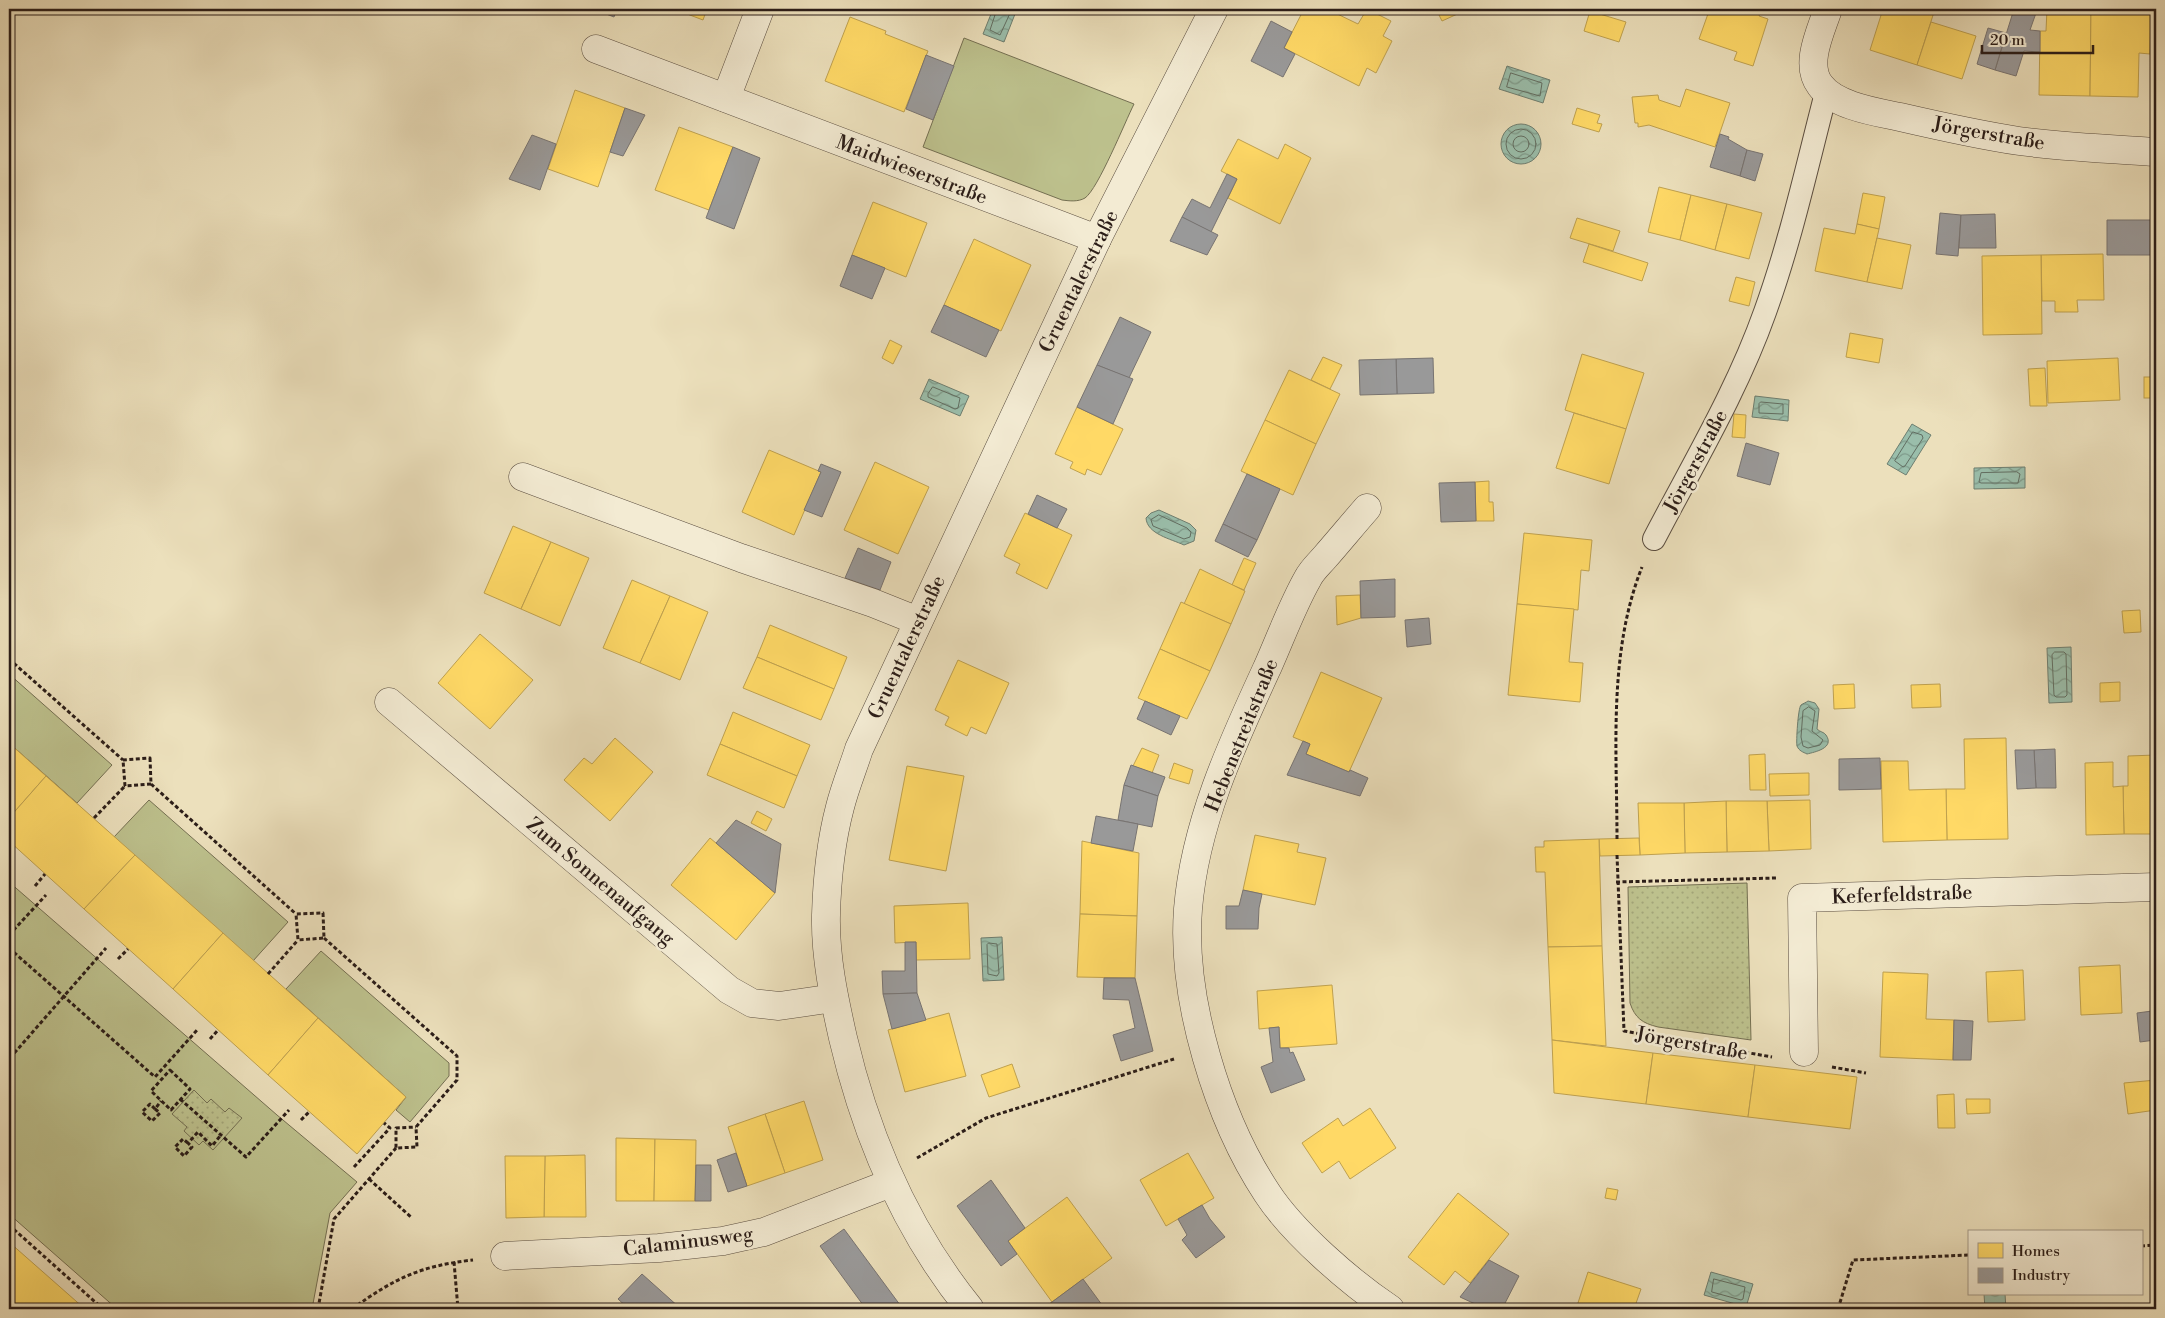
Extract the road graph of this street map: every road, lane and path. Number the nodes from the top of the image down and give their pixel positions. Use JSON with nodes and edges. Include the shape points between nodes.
{"nodes":[{"id":1,"x":760,"y":9,"type":"edge"},
{"id":2,"x":1214,"y":9,"type":"edge"},
{"id":3,"x":1828,"y":9,"type":"edge"},
{"id":4,"x":596,"y":49,"type":"dead end"},
{"id":5,"x":1826,"y":93,"type":"junction"},
{"id":6,"x":726,"y":98,"type":"junction"},
{"id":7,"x":2156,"y":152,"type":"edge"},
{"id":8,"x":1098,"y":239,"type":"junction"},
{"id":9,"x":523,"y":477,"type":"dead end"},
{"id":10,"x":1367,"y":508,"type":"dead end"},
{"id":11,"x":1654,"y":539,"type":"joint"},
{"id":12,"x":918,"y":621,"type":"junction"},
{"id":13,"x":9,"y":659,"type":"edge"},
{"id":14,"x":388,"y":702,"type":"dead end"},
{"id":15,"x":123,"y":760,"type":"junction"},
{"id":16,"x":151,"y":784,"type":"junction"},
{"id":17,"x":125,"y":786,"type":"junction"},
{"id":18,"x":94,"y":818,"type":"dead end"},
{"id":19,"x":1617,"y":839,"type":"dead end"},
{"id":20,"x":1617,"y":855,"type":"dead end"},
{"id":21,"x":46,"y":874,"type":"dead end"},
{"id":22,"x":1616,"y":882,"type":"junction"},
{"id":23,"x":35,"y":886,"type":"dead end"},
{"id":24,"x":2156,"y":887,"type":"edge"},
{"id":25,"x":46,"y":895,"type":"dead end"},
{"id":26,"x":1802,"y":898,"type":"junction"},
{"id":27,"x":296,"y":914,"type":"junction"},
{"id":28,"x":9,"y":935,"type":"edge"},
{"id":29,"x":324,"y":938,"type":"junction"},
{"id":30,"x":298,"y":940,"type":"junction"},
{"id":31,"x":9,"y":948,"type":"edge"},
{"id":32,"x":106,"y":948,"type":"dead end"},
{"id":33,"x":128,"y":948,"type":"dead end"},
{"id":34,"x":118,"y":959,"type":"dead end"},
{"id":35,"x":268,"y":974,"type":"dead end"},
{"id":36,"x":63,"y":996,"type":"junction"},
{"id":37,"x":834,"y":998,"type":"junction"},
{"id":38,"x":198,"y":1029,"type":"dead end"},
{"id":39,"x":218,"y":1030,"type":"dead end"},
{"id":40,"x":210,"y":1039,"type":"dead end"},
{"id":41,"x":1804,"y":1052,"type":"joint"},
{"id":42,"x":10,"y":1058,"type":"edge"},
{"id":43,"x":1177,"y":1058,"type":"dead end"},
{"id":44,"x":155,"y":1077,"type":"junction"},
{"id":45,"x":160,"y":1082,"type":"junction"},
{"id":46,"x":180,"y":1099,"type":"junction"},
{"id":47,"x":161,"y":1101,"type":"junction"},
{"id":48,"x":155,"y":1109,"type":"junction"},
{"id":49,"x":289,"y":1110,"type":"dead end"},
{"id":50,"x":309,"y":1112,"type":"dead end"},
{"id":51,"x":301,"y":1120,"type":"dead end"},
{"id":52,"x":384,"y":1123,"type":"dead end"},
{"id":53,"x":416,"y":1127,"type":"junction"},
{"id":54,"x":221,"y":1136,"type":"junction"},
{"id":55,"x":188,"y":1143,"type":"junction"},
{"id":56,"x":396,"y":1148,"type":"junction"},
{"id":57,"x":911,"y":1162,"type":"dead end"},
{"id":58,"x":354,"y":1167,"type":"dead end"},
{"id":59,"x":369,"y":1179,"type":"junction"},
{"id":60,"x":891,"y":1183,"type":"junction"},
{"id":61,"x":412,"y":1218,"type":"dead end"},
{"id":62,"x":9,"y":1225,"type":"edge"},
{"id":63,"x":2156,"y":1245,"type":"edge"},
{"id":64,"x":2142,"y":1246,"type":"edge"},
{"id":65,"x":1968,"y":1254,"type":"edge"},
{"id":66,"x":505,"y":1256,"type":"joint"},
{"id":67,"x":454,"y":1262,"type":"junction"},
{"id":68,"x":103,"y":1309,"type":"edge"},
{"id":69,"x":318,"y":1309,"type":"edge"},
{"id":70,"x":352,"y":1309,"type":"edge"},
{"id":71,"x":458,"y":1309,"type":"edge"},
{"id":72,"x":970,"y":1309,"type":"edge"},
{"id":73,"x":1390,"y":1309,"type":"edge"},
{"id":74,"x":1838,"y":1309,"type":"edge"}],
"edges":[{"from":1,"to":6,"type":"street"},
{"from":2,"to":8,"type":"street","name":"Gruentalerstraße"},
{"from":3,"to":5,"type":"street","via":[[1814,51],[1814,74]]},
{"from":4,"to":6,"type":"street","name":"Maidwieserstraße"},
{"from":5,"to":7,"type":"street","name":"Jörgerstraße","via":[[1838,100],[1879,112],[1966,132],[2020,141]]},
{"from":5,"to":11,"type":"lane","name":"Jörgerstraße","via":[[1783,261],[1762,321],[1722,412]]},
{"from":6,"to":8,"type":"street","name":"Maidwieserstraße"},
{"from":8,"to":12,"type":"street","name":"Gruentalerstraße"},
{"from":9,"to":12,"type":"street"},
{"from":10,"to":73,"type":"street","name":"Hebenstreitstraße","via":[[1309,576],[1233,742],[1196,854],[1188,910],[1189,954],[1204,1050],[1232,1131],[1253,1170],[1281,1212],[1303,1235],[1336,1268]]},
{"from":11,"to":19,"type":"path","via":[[1625,620],[1619,662]]},
{"from":12,"to":37,"type":"street","name":"Gruentalerstraße","via":[[859,749],[840,807],[830,863],[826,915],[828,962]]},
{"from":13,"to":15,"type":"path"},
{"from":14,"to":37,"type":"street","name":"Zum Sonnenaufgang","via":[[729,990],[752,1003],[779,1006]]},
{"from":15,"to":16,"type":"path","via":[[150,758]]},
{"from":15,"to":17,"type":"path"},
{"from":16,"to":17,"type":"path"},
{"from":16,"to":27,"type":"path"},
{"from":17,"to":18,"type":"path"},
{"from":20,"to":22,"type":"path","name":"Jörgerstraße"},
{"from":21,"to":23,"type":"path"},
{"from":22,"to":26,"type":"path","via":[[1786,877]]},
{"from":22,"to":41,"type":"path","name":"Jörgerstraße","via":[[1624,1031],[1804,1063]]},
{"from":24,"to":26,"type":"street","name":"Keferfeldstraße"},
{"from":25,"to":28,"type":"path"},
{"from":26,"to":41,"type":"street","name":"Keferfeldstraße"},
{"from":27,"to":29,"type":"path","via":[[323,913]]},
{"from":27,"to":30,"type":"path"},
{"from":29,"to":30,"type":"path"},
{"from":29,"to":53,"type":"path","via":[[456,1056],[457,1080]]},
{"from":30,"to":35,"type":"path"},
{"from":31,"to":36,"type":"path"},
{"from":32,"to":36,"type":"path"},
{"from":33,"to":34,"type":"path"},
{"from":36,"to":42,"type":"path"},
{"from":36,"to":44,"type":"path"},
{"from":37,"to":60,"type":"street","name":"Gruentalerstraße","via":[[853,1081]]},
{"from":38,"to":44,"type":"path"},
{"from":39,"to":40,"type":"path"},
{"from":43,"to":57,"type":"path","via":[[986,1118]]},
{"from":44,"to":45,"type":"path"},
{"from":45,"to":46,"type":"path","via":[[170,1070],[190,1089]]},
{"from":45,"to":47,"type":"path","via":[[151,1091]]},
{"from":46,"to":47,"type":"path","via":[[171,1110]]},
{"from":46,"to":54,"type":"path"},
{"from":47,"to":48,"type":"path"},
{"from":48,"to":48,"type":"path","via":[[160,1112],[152,1121],[142,1112],[150,1104]]},
{"from":49,"to":54,"type":"path","via":[[246,1157]]},
{"from":50,"to":51,"type":"path"},
{"from":52,"to":58,"type":"path","via":[[390,1128]]},
{"from":53,"to":56,"type":"path","via":[[396,1128]]},
{"from":53,"to":56,"type":"path","via":[[417,1147]]},
{"from":54,"to":55,"type":"path","via":[[212,1146],[198,1132]]},
{"from":55,"to":55,"type":"path","via":[[192,1147],[184,1156],[175,1147],[183,1138]]},
{"from":56,"to":59,"type":"path"},
{"from":59,"to":61,"type":"path"},
{"from":59,"to":69,"type":"path","via":[[334,1219]]},
{"from":60,"to":66,"type":"street","name":"Calaminusweg","via":[[764,1232],[723,1241],[659,1248]]},
{"from":60,"to":72,"type":"street","name":"Gruentalerstraße","via":[[930,1254]]},
{"from":62,"to":68,"type":"path"},
{"from":63,"to":64,"type":"path"},
{"from":65,"to":74,"type":"path","via":[[1853,1260]]},
{"from":66,"to":67,"type":"path"},
{"from":67,"to":70,"type":"path","via":[[400,1277]]},
{"from":67,"to":71,"type":"path"}]}
